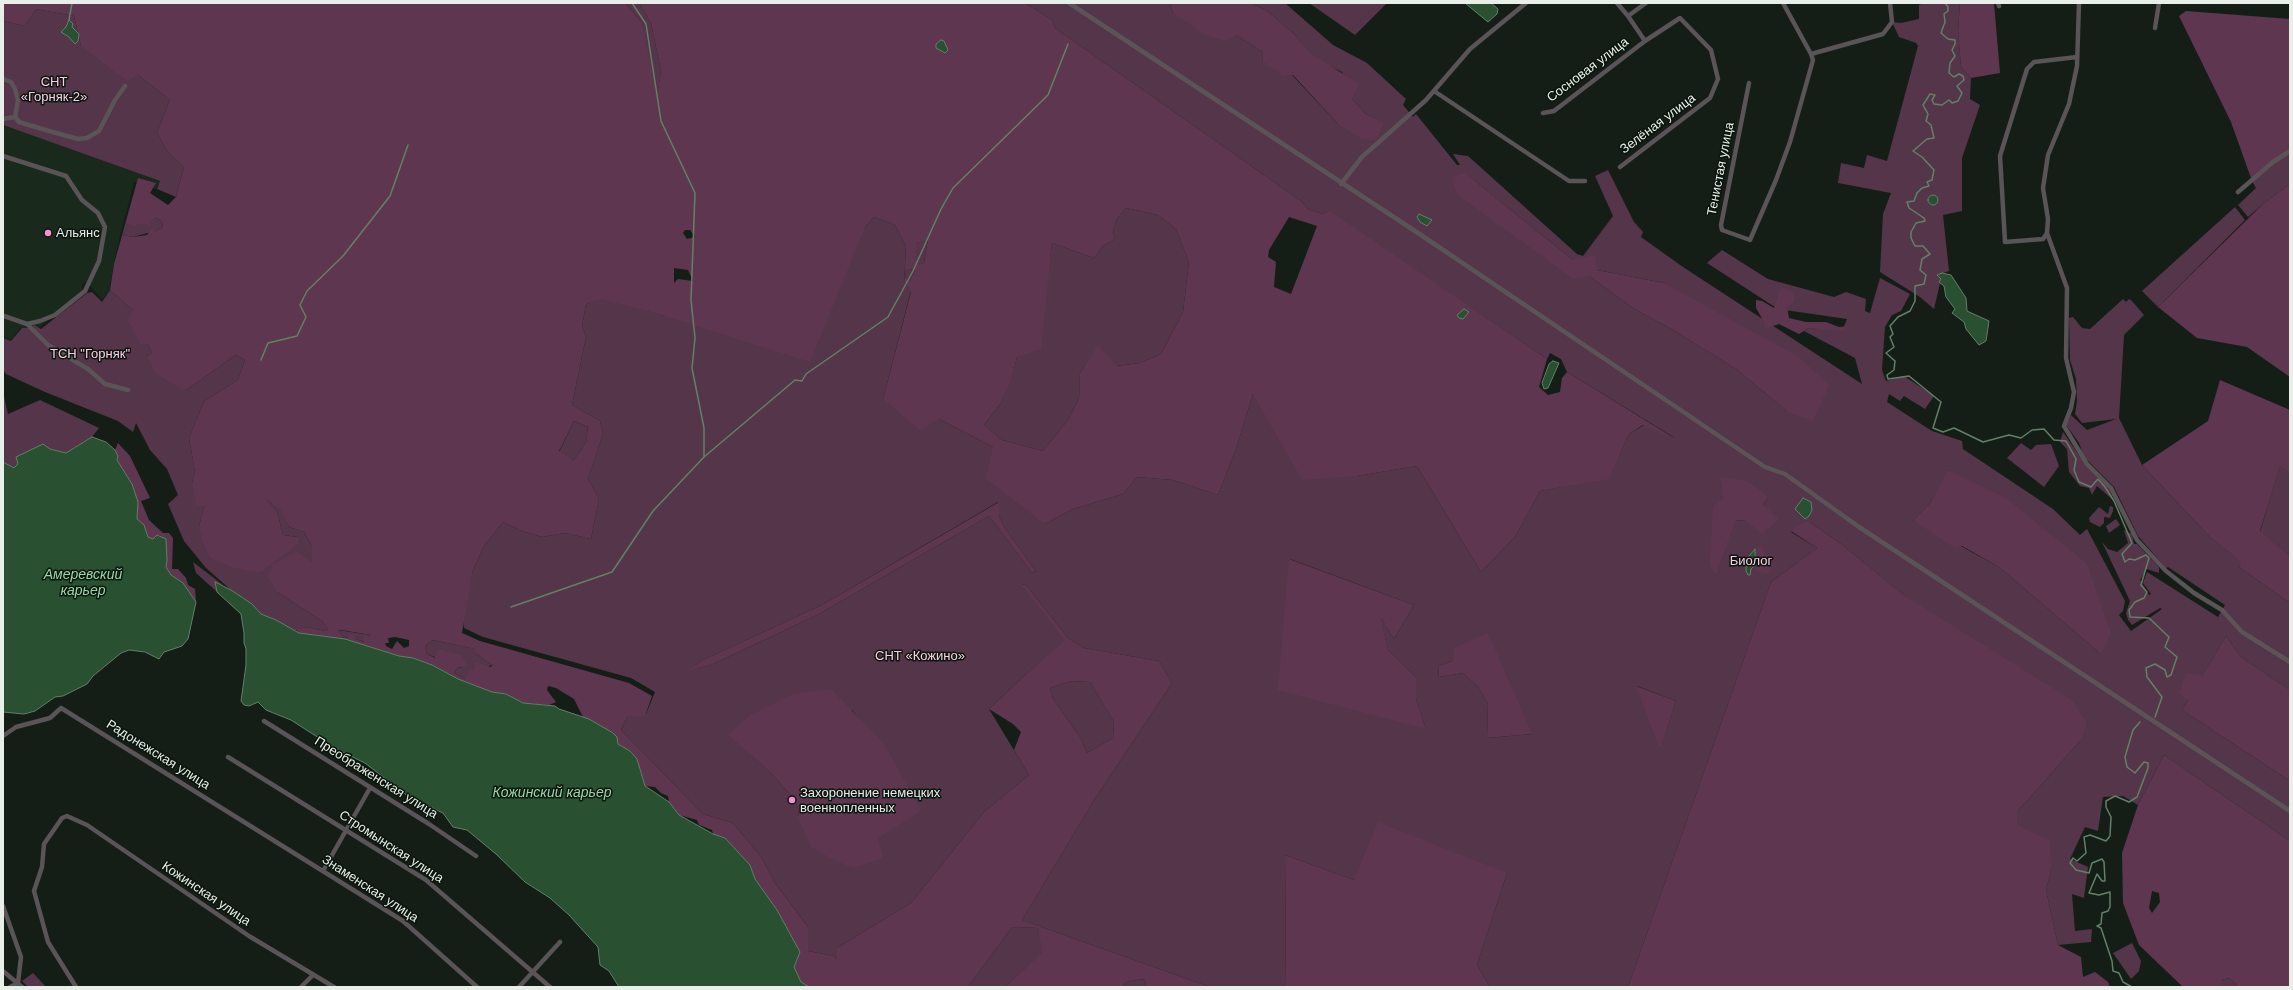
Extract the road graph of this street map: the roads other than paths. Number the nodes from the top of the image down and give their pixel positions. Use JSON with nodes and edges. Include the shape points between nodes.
{"nodes":[{"id":1,"x":1069,"y":3,"type":"edge"},
{"id":2,"x":1526,"y":3,"type":"edge"},
{"id":3,"x":1617,"y":3,"type":"edge"},
{"id":4,"x":1646,"y":3,"type":"edge"},
{"id":5,"x":1783,"y":3,"type":"edge"},
{"id":6,"x":1890,"y":3,"type":"edge"},
{"id":7,"x":2079,"y":3,"type":"edge"},
{"id":8,"x":2159,"y":3,"type":"edge"},
{"id":9,"x":1628,"y":16,"type":"junction"},
{"id":10,"x":2155,"y":28,"type":"dead end"},
{"id":11,"x":1644,"y":41,"type":"junction"},
{"id":12,"x":1811,"y":54,"type":"junction"},
{"id":13,"x":2077,"y":57,"type":"junction"},
{"id":14,"x":3,"y":79,"type":"edge"},
{"id":15,"x":1749,"y":83,"type":"dead end"},
{"id":16,"x":125,"y":86,"type":"dead end"},
{"id":17,"x":1434,"y":91,"type":"junction"},
{"id":18,"x":1543,"y":113,"type":"dead end"},
{"id":19,"x":15,"y":117,"type":"junction"},
{"id":20,"x":3,"y":119,"type":"edge"},
{"id":21,"x":2290,"y":151,"type":"edge"},
{"id":22,"x":3,"y":156,"type":"edge"},
{"id":23,"x":1620,"y":167,"type":"dead end"},
{"id":24,"x":1585,"y":181,"type":"dead end"},
{"id":25,"x":1341,"y":184,"type":"junction"},
{"id":26,"x":2238,"y":192,"type":"dead end"},
{"id":27,"x":2047,"y":234,"type":"junction"},
{"id":28,"x":4,"y":316,"type":"edge"},
{"id":29,"x":27,"y":324,"type":"junction"},
{"id":30,"x":128,"y":390,"type":"dead end"},
{"id":31,"x":2290,"y":662,"type":"edge"},
{"id":32,"x":264,"y":721,"type":"dead end"},
{"id":33,"x":3,"y":736,"type":"edge"},
{"id":34,"x":228,"y":757,"type":"dead end"},
{"id":35,"x":370,"y":788,"type":"junction"},
{"id":36,"x":2290,"y":811,"type":"edge"},
{"id":37,"x":243,"y":820,"type":"joint"},
{"id":38,"x":347,"y":830,"type":"junction"},
{"id":39,"x":476,"y":856,"type":"dead end"},
{"id":40,"x":323,"y":871,"type":"junction"},
{"id":41,"x":3,"y":906,"type":"edge"},
{"id":42,"x":560,"y":942,"type":"dead end"},
{"id":43,"x":3,"y":971,"type":"edge"},
{"id":44,"x":533,"y":972,"type":"junction"},
{"id":45,"x":312,"y":976,"type":"junction"},
{"id":46,"x":18,"y":983,"type":"junction"},
{"id":47,"x":10,"y":987,"type":"edge"},
{"id":48,"x":22,"y":987,"type":"edge"},
{"id":49,"x":76,"y":987,"type":"edge"},
{"id":50,"x":301,"y":987,"type":"edge"},
{"id":51,"x":334,"y":987,"type":"edge"},
{"id":52,"x":477,"y":987,"type":"edge"},
{"id":53,"x":519,"y":987,"type":"edge"},
{"id":54,"x":550,"y":987,"type":"edge"}],
"edges":[{"from":1,"to":25,"type":"street"},
{"from":2,"to":17,"type":"street","via":[[1470,49]]},
{"from":3,"to":9,"type":"street"},
{"from":4,"to":9,"type":"street"},
{"from":5,"to":12,"type":"street"},
{"from":6,"to":12,"type":"street","via":[[1892,22],[1884,34]]},
{"from":7,"to":13,"type":"street"},
{"from":8,"to":10,"type":"street"},
{"from":9,"to":11,"type":"street"},
{"from":11,"to":18,"type":"street","name":"Сосновая улица","via":[[1554,111]]},
{"from":11,"to":23,"type":"street","name":"Зелёная улица","via":[[1680,18],[1711,50],[1718,79],[1710,98]]},
{"from":12,"to":15,"type":"street","name":"Тенистая улица","via":[[1813,60],[1790,142],[1750,240],[1722,230],[1721,225]]},
{"from":13,"to":27,"type":"street","via":[[2069,104],[2048,155],[2043,188],[2048,219]]},
{"from":13,"to":27,"type":"street","via":[[2034,62],[2027,69],[2000,156],[2005,242],[2043,239]]},
{"from":14,"to":19,"type":"street","via":[[11,82],[15,89],[18,100]]},
{"from":16,"to":19,"type":"street","via":[[99,131],[86,138],[78,139],[49,131],[19,122]]},
{"from":17,"to":24,"type":"street","via":[[1569,181]]},
{"from":17,"to":25,"type":"street","via":[[1362,157]]},
{"from":19,"to":20,"type":"street"},
{"from":21,"to":26,"type":"street"},
{"from":22,"to":29,"type":"street","via":[[66,176],[82,200],[98,213],[105,227],[99,261],[85,291],[55,315]]},
{"from":25,"to":36,"type":"street","via":[[1764,467],[1785,474],[1854,524]]},
{"from":27,"to":31,"type":"street","via":[[2067,288],[2066,358],[2074,392],[2064,426],[2087,464],[2111,488],[2137,540],[2161,566],[2194,593],[2222,610],[2242,632]]},
{"from":28,"to":29,"type":"street"},
{"from":29,"to":30,"type":"street","via":[[48,345],[88,369],[105,384]]},
{"from":32,"to":35,"type":"street","name":"Преображенская улица"},
{"from":33,"to":37,"type":"street","name":"Радонежская улица","via":[[16,727],[50,718],[61,708]]},
{"from":34,"to":38,"type":"street","name":"Стромынская улица"},
{"from":35,"to":38,"type":"street"},
{"from":35,"to":39,"type":"street","name":"Преображенская улица"},
{"from":37,"to":40,"type":"street","name":"Знаменская улица"},
{"from":38,"to":40,"type":"street"},
{"from":38,"to":44,"type":"street","name":"Стромынская улица","via":[[426,880]]},
{"from":40,"to":52,"type":"street","name":"Знаменская улица","via":[[403,921]]},
{"from":41,"to":46,"type":"street","via":[[21,957]]},
{"from":42,"to":44,"type":"street"},
{"from":43,"to":46,"type":"street"},
{"from":44,"to":53,"type":"street"},
{"from":44,"to":54,"type":"street","name":"Стромынская улица"},
{"from":45,"to":49,"type":"street","name":"Кожинская улица","via":[[87,825],[67,816],[62,818],[44,844],[42,867],[34,891],[48,942]]},
{"from":45,"to":50,"type":"street"},
{"from":45,"to":51,"type":"street","name":"Кожинская улица"},
{"from":46,"to":47,"type":"street"},
{"from":46,"to":48,"type":"street"}]}
